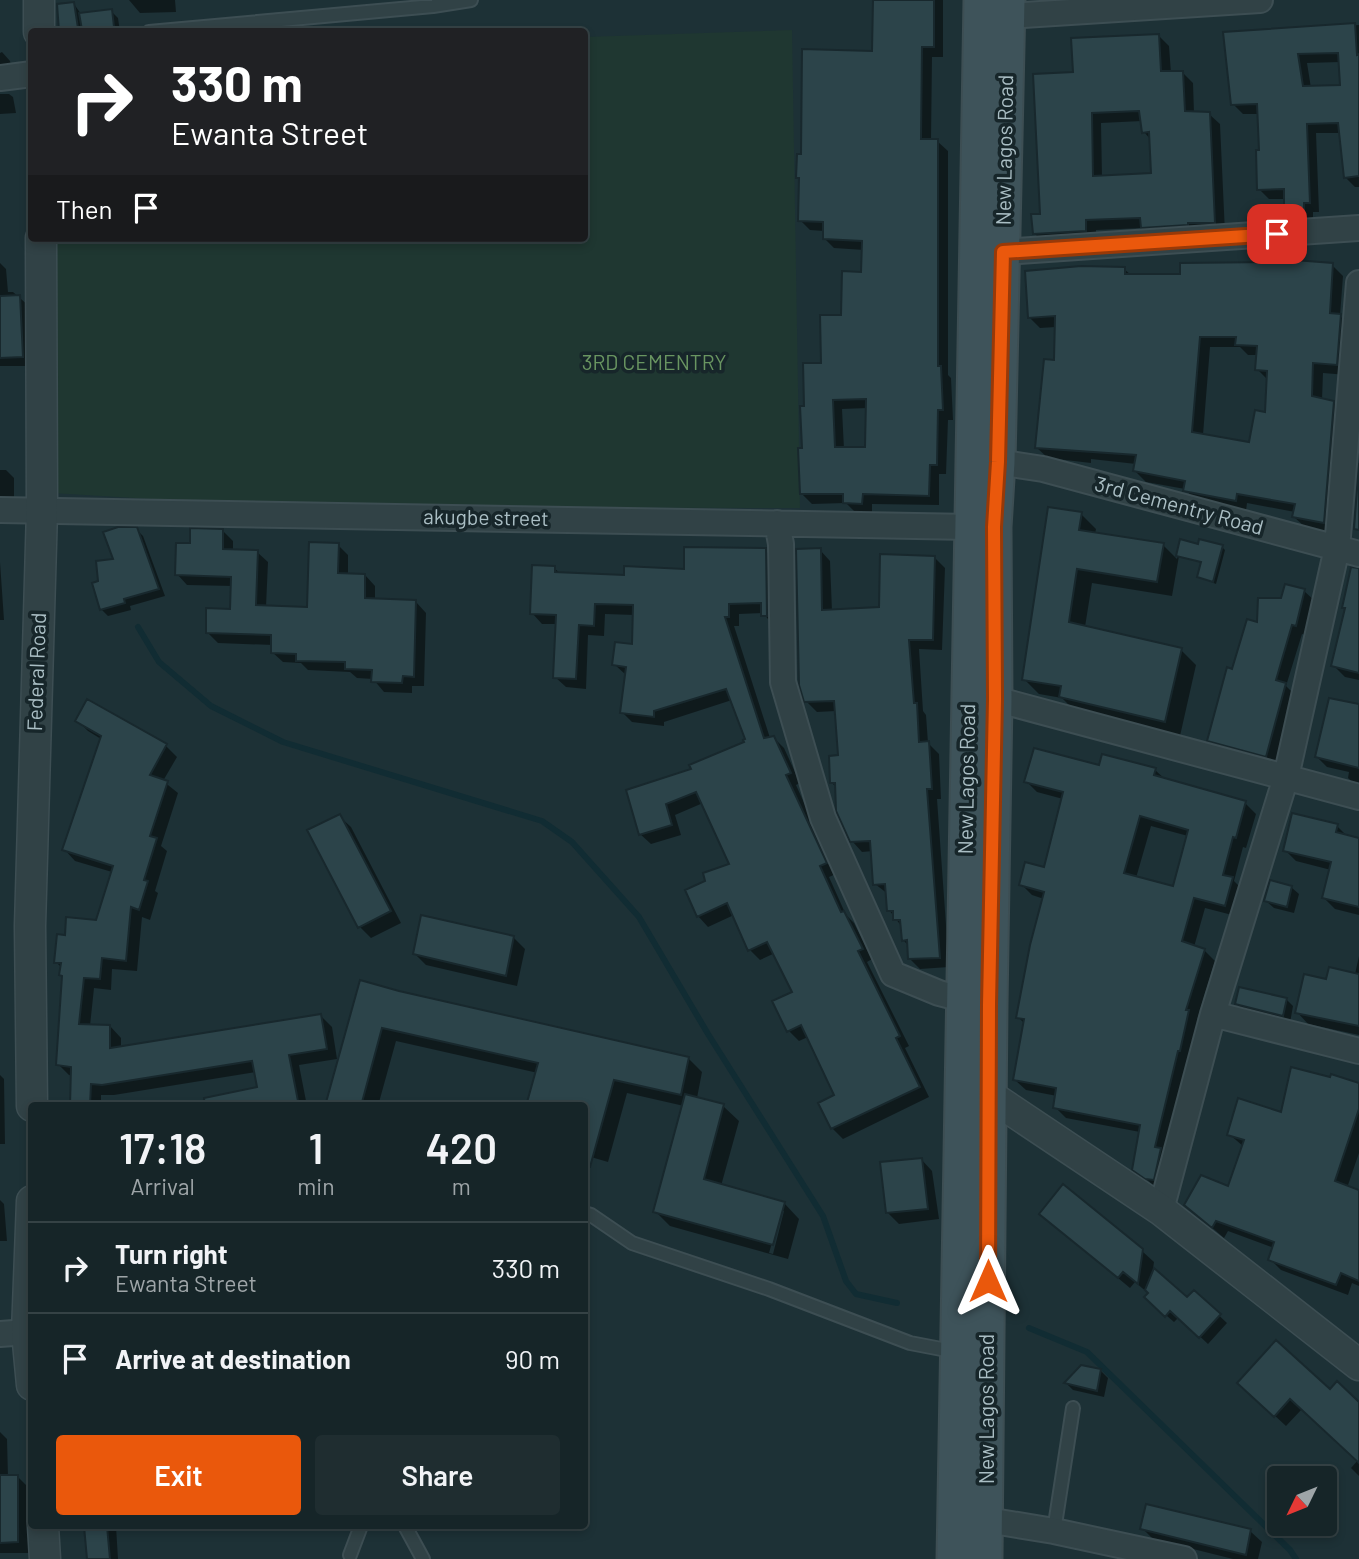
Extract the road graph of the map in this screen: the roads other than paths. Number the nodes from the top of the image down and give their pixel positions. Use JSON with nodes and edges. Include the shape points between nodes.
{"nodes":[{"id":1,"x":39,"y":0,"type":"edge"},
{"id":2,"x":471,"y":0,"type":"edge"},
{"id":3,"x":1260,"y":0,"type":"edge"},
{"id":4,"x":999,"y":5,"type":"edge"},
{"id":5,"x":39,"y":28,"type":"edge"},
{"id":6,"x":193,"y":28,"type":"edge"},
{"id":7,"x":28,"y":74,"type":"edge"},
{"id":8,"x":0,"y":78,"type":"edge"},
{"id":9,"x":1359,"y":228,"type":"edge"},
{"id":10,"x":41,"y":242,"type":"edge"},
{"id":11,"x":1003,"y":252,"type":"junction"},
{"id":12,"x":1359,"y":283,"type":"edge"},
{"id":13,"x":998,"y":462,"type":"junction"},
{"id":14,"x":0,"y":510,"type":"edge"},
{"id":15,"x":42,"y":510,"type":"junction"},
{"id":16,"x":778,"y":523,"type":"junction"},
{"id":17,"x":972,"y":527,"type":"junction"},
{"id":18,"x":1348,"y":551,"type":"edge"},
{"id":19,"x":995,"y":699,"type":"junction"},
{"id":20,"x":1286,"y":777,"type":"junction"},
{"id":21,"x":1359,"y":797,"type":"edge"},
{"id":22,"x":962,"y":999,"type":"junction"},
{"id":23,"x":1213,"y":1014,"type":"junction"},
{"id":24,"x":1359,"y":1051,"type":"edge"},
{"id":25,"x":989,"y":1095,"type":"junction"},
{"id":26,"x":32,"y":1102,"type":"edge"},
{"id":27,"x":1161,"y":1210,"type":"junction"},
{"id":28,"x":588,"y":1214,"type":"edge"},
{"id":29,"x":28,"y":1230,"type":"edge"},
{"id":30,"x":14,"y":1333,"type":"edge"},
{"id":31,"x":958,"y":1352,"type":"junction"},
{"id":32,"x":1359,"y":1365,"type":"edge"},
{"id":33,"x":28,"y":1373,"type":"edge"},
{"id":34,"x":1073,"y":1408,"type":"dead end"},
{"id":35,"x":986,"y":1520,"type":"junction"},
{"id":36,"x":43,"y":1529,"type":"edge"},
{"id":37,"x":360,"y":1529,"type":"edge"},
{"id":38,"x":407,"y":1529,"type":"edge"},
{"id":39,"x":1054,"y":1531,"type":"junction"},
{"id":40,"x":349,"y":1555,"type":"dead end"},
{"id":41,"x":45,"y":1559,"type":"edge"},
{"id":42,"x":423,"y":1559,"type":"edge"},
{"id":43,"x":954,"y":1559,"type":"edge"},
{"id":44,"x":985,"y":1559,"type":"edge"},
{"id":45,"x":1184,"y":1559,"type":"edge"}],
"edges":[{"from":1,"to":5,"type":"street"},
{"from":2,"to":6,"type":"lane"},
{"from":3,"to":4,"type":"street"},
{"from":4,"to":11,"type":"main road","name":"New Lagos Road"},
{"from":4,"to":17,"type":"main road","name":"New Lagos Road"},
{"from":7,"to":8,"type":"street"},
{"from":9,"to":11,"type":"street"},
{"from":10,"to":15,"type":"street","name":"Federal Road"},
{"from":11,"to":13,"type":"main road","name":"New Lagos Road"},
{"from":12,"to":18,"type":"street"},
{"from":13,"to":18,"type":"street","name":"3rd Cementry Road","via":[[1043,469]]},
{"from":13,"to":19,"type":"main road","name":"New Lagos Road"},
{"from":14,"to":15,"type":"street","name":"akugbe street"},
{"from":15,"to":16,"type":"street","name":"akugbe street"},
{"from":15,"to":26,"type":"street","name":"Federal Road","via":[[30,926]]},
{"from":16,"to":17,"type":"street","name":"akugbe street"},
{"from":16,"to":22,"type":"street","via":[[783,682],[823,818],[893,974]]},
{"from":17,"to":22,"type":"main road","name":"New Lagos Road"},
{"from":18,"to":20,"type":"street"},
{"from":19,"to":20,"type":"street"},
{"from":19,"to":25,"type":"main road","name":"New Lagos Road"},
{"from":20,"to":21,"type":"street"},
{"from":20,"to":23,"type":"street"},
{"from":22,"to":31,"type":"main road","name":"New Lagos Road"},
{"from":23,"to":24,"type":"street"},
{"from":23,"to":27,"type":"street"},
{"from":25,"to":27,"type":"street"},
{"from":25,"to":35,"type":"main road","name":"New Lagos Road"},
{"from":27,"to":32,"type":"street"},
{"from":28,"to":31,"type":"lane","via":[[632,1243],[910,1343]]},
{"from":29,"to":30,"type":"street"},
{"from":30,"to":33,"type":"street"},
{"from":31,"to":43,"type":"main road","name":"New Lagos Road"},
{"from":34,"to":39,"type":"lane"},
{"from":35,"to":39,"type":"street"},
{"from":35,"to":44,"type":"main road","name":"New Lagos Road"},
{"from":36,"to":41,"type":"street"},
{"from":37,"to":40,"type":"lane"},
{"from":38,"to":42,"type":"lane"},
{"from":39,"to":45,"type":"street"}]}
